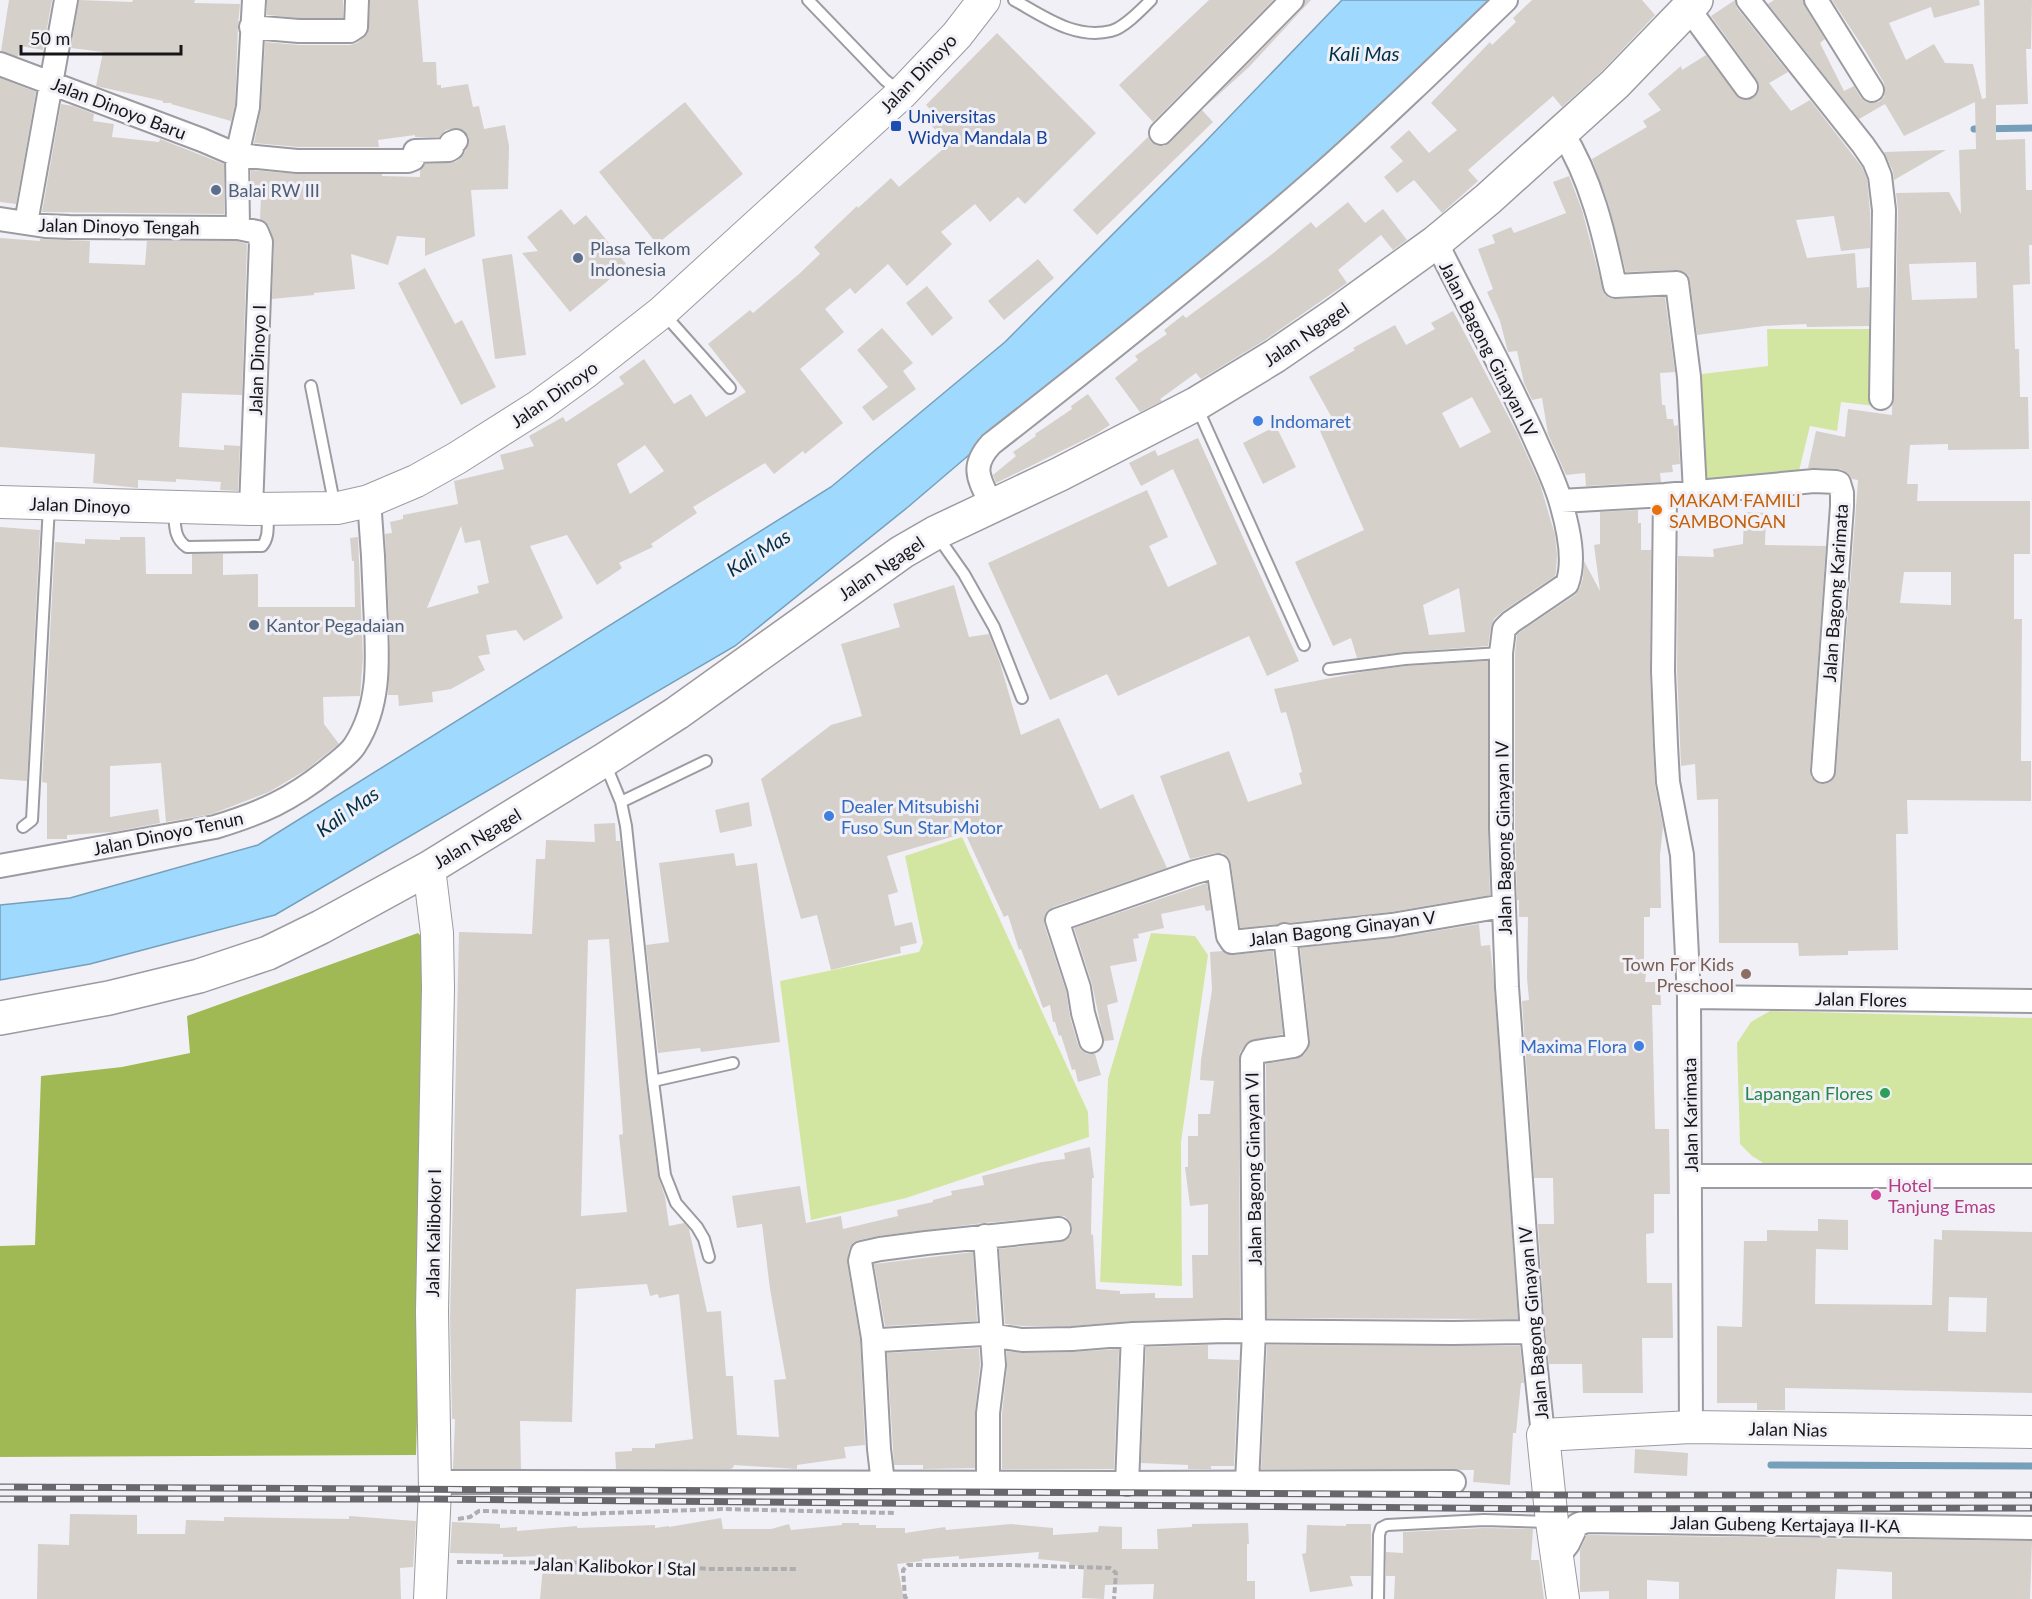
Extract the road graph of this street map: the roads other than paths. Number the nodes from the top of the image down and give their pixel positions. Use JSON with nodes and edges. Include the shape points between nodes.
{"nodes":[{"id":1,"x":66,"y":0,"type":"edge"},
{"id":2,"x":254,"y":0,"type":"edge"},
{"id":3,"x":357,"y":0,"type":"edge"},
{"id":4,"x":808,"y":0,"type":"edge"},
{"id":5,"x":984,"y":0,"type":"edge"},
{"id":6,"x":1014,"y":0,"type":"edge"},
{"id":7,"x":1151,"y":0,"type":"edge"},
{"id":8,"x":1292,"y":0,"type":"edge"},
{"id":9,"x":1506,"y":0,"type":"edge"},
{"id":10,"x":1748,"y":0,"type":"edge"},
{"id":11,"x":1816,"y":0,"type":"edge"},
{"id":12,"x":1692,"y":4,"type":"edge"},
{"id":13,"x":251,"y":27,"type":"junction"},
{"id":14,"x":0,"y":64,"type":"edge"},
{"id":15,"x":51,"y":82,"type":"junction"},
{"id":16,"x":1746,"y":87,"type":"dead end"},
{"id":17,"x":1872,"y":90,"type":"dead end"},
{"id":18,"x":901,"y":94,"type":"junction"},
{"id":19,"x":1161,"y":132,"type":"dead end"},
{"id":20,"x":1562,"y":132,"type":"junction"},
{"id":21,"x":456,"y":141,"type":"dead end"},
{"id":22,"x":237,"y":154,"type":"junction"},
{"id":23,"x":0,"y":219,"type":"edge"},
{"id":24,"x":26,"y":223,"type":"junction"},
{"id":25,"x":238,"y":228,"type":"junction"},
{"id":26,"x":1436,"y":242,"type":"junction"},
{"id":27,"x":662,"y":312,"type":"junction"},
{"id":28,"x":310,"y":386,"type":"dead end"},
{"id":29,"x":730,"y":388,"type":"dead end"},
{"id":30,"x":1881,"y":398,"type":"dead end"},
{"id":31,"x":1196,"y":404,"type":"junction"},
{"id":32,"x":1695,"y":492,"type":"junction"},
{"id":33,"x":1665,"y":495,"type":"junction"},
{"id":34,"x":369,"y":501,"type":"junction"},
{"id":35,"x":1561,"y":501,"type":"junction"},
{"id":36,"x":0,"y":502,"type":"edge"},
{"id":37,"x":49,"y":503,"type":"junction"},
{"id":38,"x":992,"y":506,"type":"junction"},
{"id":39,"x":338,"y":508,"type":"junction"},
{"id":40,"x":259,"y":509,"type":"junction"},
{"id":41,"x":935,"y":533,"type":"junction"},
{"id":42,"x":1304,"y":645,"type":"dead end"},
{"id":43,"x":1501,"y":653,"type":"junction"},
{"id":44,"x":1329,"y":669,"type":"dead end"},
{"id":45,"x":1022,"y":698,"type":"dead end"},
{"id":46,"x":604,"y":760,"type":"junction"},
{"id":47,"x":706,"y":761,"type":"dead end"},
{"id":48,"x":1823,"y":771,"type":"dead end"},
{"id":49,"x":621,"y":802,"type":"junction"},
{"id":50,"x":23,"y":827,"type":"dead end"},
{"id":51,"x":0,"y":866,"type":"edge"},
{"id":52,"x":429,"y":868,"type":"junction"},
{"id":53,"x":1503,"y":906,"type":"junction"},
{"id":54,"x":1285,"y":935,"type":"junction"},
{"id":55,"x":1689,"y":997,"type":"junction"},
{"id":56,"x":2032,"y":1001,"type":"edge"},
{"id":57,"x":0,"y":1018,"type":"edge"},
{"id":58,"x":1091,"y":1041,"type":"dead end"},
{"id":59,"x":733,"y":1063,"type":"dead end"},
{"id":60,"x":653,"y":1081,"type":"junction"},
{"id":61,"x":1691,"y":1176,"type":"junction"},
{"id":62,"x":2032,"y":1176,"type":"edge"},
{"id":63,"x":1059,"y":1229,"type":"dead end"},
{"id":64,"x":986,"y":1236,"type":"junction"},
{"id":65,"x":709,"y":1257,"type":"dead end"},
{"id":66,"x":1254,"y":1331,"type":"junction"},
{"id":67,"x":1532,"y":1332,"type":"junction"},
{"id":68,"x":1133,"y":1334,"type":"junction"},
{"id":69,"x":993,"y":1335,"type":"junction"},
{"id":70,"x":873,"y":1338,"type":"junction"},
{"id":71,"x":1691,"y":1427,"type":"junction"},
{"id":72,"x":2032,"y":1432,"type":"edge"},
{"id":73,"x":1543,"y":1435,"type":"junction"},
{"id":74,"x":434,"y":1482,"type":"junction"},
{"id":75,"x":988,"y":1482,"type":"junction"},
{"id":76,"x":1454,"y":1482,"type":"dead end"},
{"id":77,"x":883,"y":1483,"type":"junction"},
{"id":78,"x":1127,"y":1484,"type":"junction"},
{"id":79,"x":1247,"y":1484,"type":"junction"},
{"id":80,"x":1551,"y":1509,"type":"junction"},
{"id":81,"x":2032,"y":1528,"type":"edge"},
{"id":82,"x":1557,"y":1558,"type":"junction"},
{"id":83,"x":430,"y":1599,"type":"edge"},
{"id":84,"x":1378,"y":1599,"type":"edge"},
{"id":85,"x":1563,"y":1599,"type":"edge"}],
"edges":[{"from":1,"to":15,"type":"street"},
{"from":2,"to":13,"type":"street"},
{"from":3,"to":13,"type":"street","via":[[356,27],[351,31]]},
{"from":4,"to":18,"type":"lane"},
{"from":5,"to":18,"type":"street","name":"Jalan Dinoyo"},
{"from":6,"to":7,"type":"lane","via":[[1061,27],[1086,32],[1112,31]]},
{"from":8,"to":19,"type":"street"},
{"from":9,"to":38,"type":"street","via":[[1286,205],[991,444],[977,466]]},
{"from":10,"to":30,"type":"street","via":[[1863,145],[1880,176],[1885,230]]},
{"from":11,"to":17,"type":"street"},
{"from":12,"to":16,"type":"street"},
{"from":12,"to":20,"type":"highway","name":"Jalan Ngagel"},
{"from":13,"to":22,"type":"street","via":[[248,107]]},
{"from":14,"to":15,"type":"street","name":"Jalan Dinoyo Baru"},
{"from":15,"to":22,"type":"street","name":"Jalan Dinoyo Baru"},
{"from":15,"to":24,"type":"street"},
{"from":18,"to":27,"type":"street","name":"Jalan Dinoyo"},
{"from":20,"to":26,"type":"highway","name":"Jalan Ngagel"},
{"from":20,"to":32,"type":"street","via":[[1574,152],[1604,234],[1615,286],[1677,283],[1689,377]]},
{"from":21,"to":22,"type":"street","name":"Jalan Dinoyo Baru","via":[[448,150],[415,152],[408,161],[297,161]]},
{"from":22,"to":25,"type":"street"},
{"from":23,"to":24,"type":"street","name":"Jalan Dinoyo Tengah"},
{"from":24,"to":25,"type":"street","name":"Jalan Dinoyo Tengah"},
{"from":25,"to":40,"type":"street","name":"Jalan Dinoyo I","via":[[257,232],[261,242]]},
{"from":26,"to":31,"type":"highway","name":"Jalan Ngagel","via":[[1292,345]]},
{"from":26,"to":35,"type":"street","name":"Jalan Bagong Ginayan IV","via":[[1525,418]]},
{"from":27,"to":29,"type":"lane"},
{"from":27,"to":34,"type":"street","name":"Jalan Dinoyo","via":[[539,406],[457,459]]},
{"from":28,"to":39,"type":"lane"},
{"from":31,"to":38,"type":"highway","name":"Jalan Ngagel"},
{"from":31,"to":42,"type":"lane"},
{"from":32,"to":33,"type":"street","name":"Jalan Bagong Karimata"},
{"from":32,"to":48,"type":"street","name":"Jalan Bagong Karimata","via":[[1822,481],[1836,482],[1841,487]]},
{"from":33,"to":35,"type":"street","name":"Jalan Bagong Karimata"},
{"from":33,"to":55,"type":"street","name":"Jalan Karimata","via":[[1666,745],[1682,855]]},
{"from":34,"to":39,"type":"street","name":"Jalan Dinoyo"},
{"from":34,"to":51,"type":"street","name":"Jalan Dinoyo Tenun","via":[[377,683],[372,707],[355,746],[298,792],[249,817],[204,829]]},
{"from":35,"to":43,"type":"street","name":"Jalan Bagong Ginayan IV","via":[[1570,545],[1567,584],[1511,621],[1504,629]]},
{"from":36,"to":37,"type":"street","name":"Jalan Dinoyo"},
{"from":37,"to":40,"type":"street","name":"Jalan Dinoyo"},
{"from":37,"to":50,"type":"lane","via":[[32,820]]},
{"from":38,"to":41,"type":"highway","name":"Jalan Ngagel"},
{"from":39,"to":40,"type":"street","name":"Jalan Dinoyo"},
{"from":41,"to":45,"type":"lane","via":[[994,627]]},
{"from":41,"to":46,"type":"highway","name":"Jalan Ngagel"},
{"from":43,"to":44,"type":"lane"},
{"from":43,"to":53,"type":"street","name":"Jalan Bagong Ginayan IV"},
{"from":46,"to":49,"type":"lane"},
{"from":46,"to":52,"type":"highway","name":"Jalan Ngagel"},
{"from":47,"to":49,"type":"lane"},
{"from":49,"to":60,"type":"lane"},
{"from":52,"to":57,"type":"highway","name":"Jalan Ngagel","via":[[321,927],[232,966],[109,998]]},
{"from":52,"to":74,"type":"street","name":"Jalan Kalibokor I","via":[[438,964],[432,1312]]},
{"from":53,"to":54,"type":"street","name":"Jalan Bagong Ginayan V","via":[[1392,925]]},
{"from":53,"to":67,"type":"street","name":"Jalan Bagong Ginayan IV"},
{"from":54,"to":58,"type":"street","name":"Jalan Bagong Ginayan V","via":[[1230,941],[1216,866],[1057,920],[1080,988]]},
{"from":54,"to":66,"type":"street","name":"Jalan Bagong Ginayan VI","via":[[1297,1042],[1294,1046],[1256,1052],[1252,1059]]},
{"from":55,"to":56,"type":"street","name":"Jalan Flores"},
{"from":55,"to":61,"type":"street","name":"Jalan Karimata"},
{"from":59,"to":60,"type":"lane"},
{"from":60,"to":65,"type":"lane","via":[[665,1175],[676,1203],[704,1239]]},
{"from":61,"to":62,"type":"street"},
{"from":61,"to":71,"type":"street","name":"Jalan Karimata"},
{"from":63,"to":64,"type":"street"},
{"from":64,"to":69,"type":"street"},
{"from":64,"to":70,"type":"street","via":[[862,1253],[860,1261]]},
{"from":66,"to":67,"type":"street"},
{"from":66,"to":68,"type":"street"},
{"from":66,"to":79,"type":"street","name":"Jalan Bagong Ginayan VI"},
{"from":67,"to":73,"type":"street","name":"Jalan Bagong Ginayan IV"},
{"from":68,"to":69,"type":"street","via":[[1022,1340]]},
{"from":68,"to":78,"type":"street"},
{"from":69,"to":70,"type":"street"},
{"from":69,"to":75,"type":"street"},
{"from":70,"to":77,"type":"street"},
{"from":71,"to":72,"type":"street","name":"Jalan Nias"},
{"from":71,"to":73,"type":"street","name":"Jalan Nias"},
{"from":73,"to":80,"type":"street","name":"Jalan Bagong Ginayan IV"},
{"from":74,"to":77,"type":"street"},
{"from":74,"to":83,"type":"street","name":"Jalan Kalibokor I","via":[[438,1561]]},
{"from":75,"to":77,"type":"street"},
{"from":75,"to":78,"type":"street"},
{"from":76,"to":79,"type":"street"},
{"from":78,"to":79,"type":"street"},
{"from":80,"to":82,"type":"street","name":"Jalan Bagong Ginayan IV"},
{"from":80,"to":84,"type":"lane","via":[[1484,1520],[1396,1523],[1381,1528]]},
{"from":81,"to":82,"type":"street","name":"Jalan Gubeng Kertajaya II-KA","via":[[1586,1521],[1577,1525]]},
{"from":82,"to":85,"type":"street","name":"Jalan Bagong Ginayan IV"}]}
